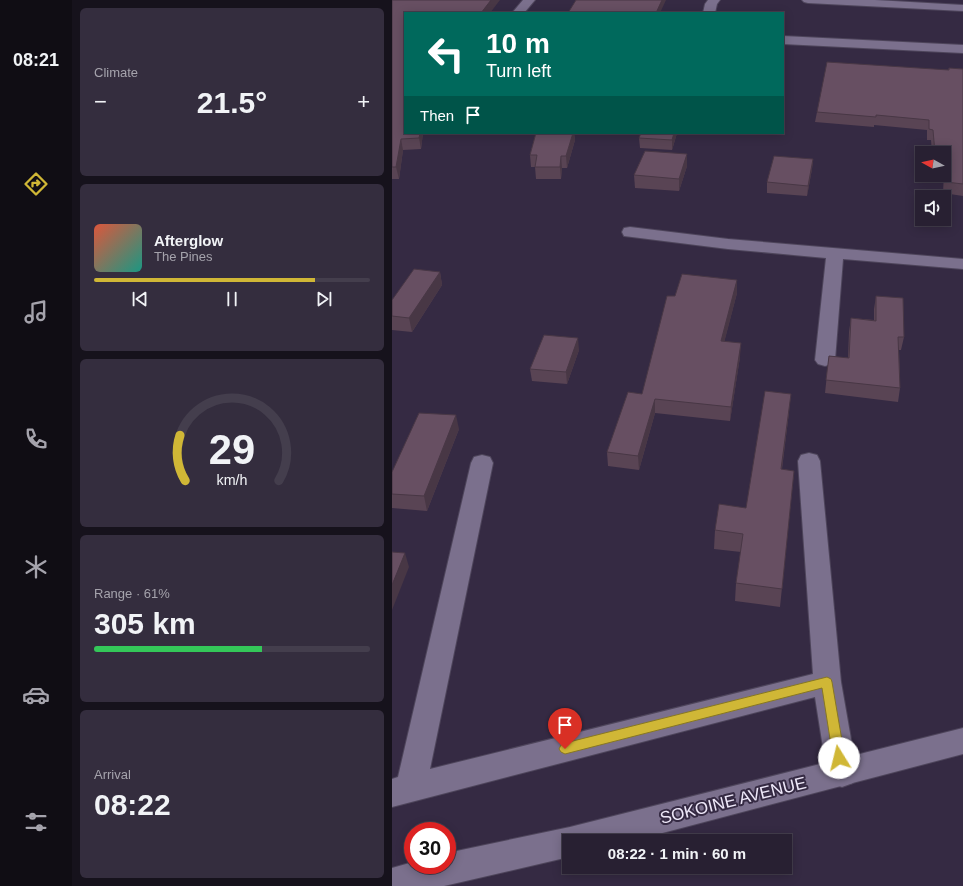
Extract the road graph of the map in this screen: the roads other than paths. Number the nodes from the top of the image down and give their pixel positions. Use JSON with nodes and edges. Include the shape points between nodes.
{"nodes":[{"id":1,"x":529,"y":0,"type":"edge"},
{"id":2,"x":714,"y":0,"type":"edge"},
{"id":3,"x":808,"y":0,"type":"edge"},
{"id":4,"x":963,"y":8,"type":"edge"},
{"id":5,"x":519,"y":12,"type":"edge"},
{"id":6,"x":709,"y":12,"type":"edge"},
{"id":7,"x":784,"y":40,"type":"edge"},
{"id":8,"x":963,"y":49,"type":"edge"},
{"id":9,"x":630,"y":232,"type":"dead end"},
{"id":10,"x":835,"y":253,"type":"junction"},
{"id":11,"x":963,"y":264,"type":"edge"},
{"id":12,"x":825,"y":360,"type":"dead end"},
{"id":13,"x":809,"y":461,"type":"dead end"},
{"id":14,"x":482,"y":463,"type":"dead end"},
{"id":15,"x":827,"y":682,"type":"junction"},
{"id":16,"x":963,"y":741,"type":"edge"},
{"id":17,"x":842,"y":773,"type":"junction"},
{"id":18,"x":402,"y":790,"type":"edge"},
{"id":19,"x":601,"y":834,"type":"edge"},
{"id":20,"x":562,"y":844,"type":"edge"},
{"id":21,"x":392,"y":884,"type":"edge"}],
"edges":[{"from":1,"to":5,"type":"street"},
{"from":2,"to":6,"type":"street"},
{"from":3,"to":4,"type":"street"},
{"from":7,"to":8,"type":"street"},
{"from":9,"to":10,"type":"street"},
{"from":10,"to":11,"type":"street"},
{"from":10,"to":12,"type":"street"},
{"from":13,"to":15,"type":"street"},
{"from":14,"to":18,"type":"street"},
{"from":15,"to":17,"type":"street"},
{"from":15,"to":18,"type":"street"},
{"from":16,"to":17,"type":"street","name":"SOKOINE AVENUE"},
{"from":17,"to":19,"type":"street","name":"SOKOINE AVENUE"},
{"from":20,"to":21,"type":"street"}]}
